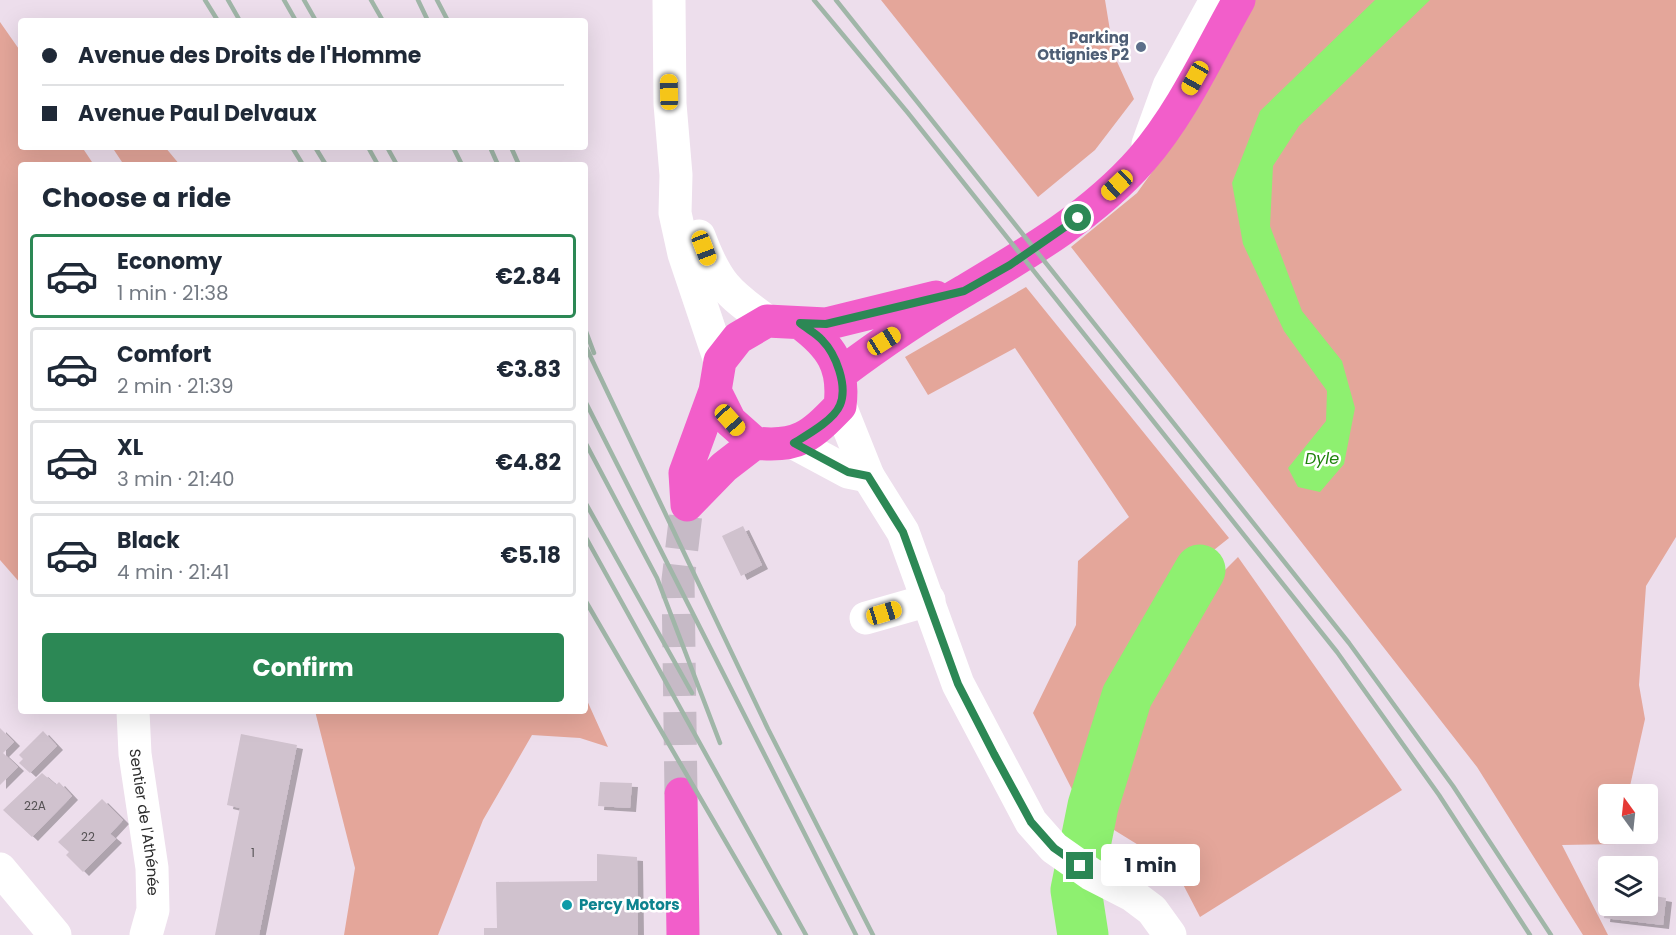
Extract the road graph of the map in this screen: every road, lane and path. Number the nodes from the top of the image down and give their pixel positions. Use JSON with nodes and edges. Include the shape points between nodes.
{"nodes":[{"id":1,"x":669,"y":0,"type":"edge"},
{"id":2,"x":1216,"y":0,"type":"edge"},
{"id":3,"x":1239,"y":0,"type":"edge"},
{"id":4,"x":1142,"y":160,"type":"junction"},
{"id":5,"x":676,"y":175,"type":"junction"},
{"id":6,"x":964,"y":291,"type":"junction"},
{"id":7,"x":767,"y":321,"type":"junction"},
{"id":8,"x":800,"y":323,"type":"junction"},
{"id":9,"x":718,"y":376,"type":"junction"},
{"id":10,"x":840,"y":390,"type":"junction"},
{"id":11,"x":755,"y":443,"type":"junction"},
{"id":12,"x":794,"y":443,"type":"junction"},
{"id":13,"x":868,"y":476,"type":"junction"},
{"id":14,"x":929,"y":600,"type":"junction"},
{"id":15,"x":866,"y":618,"type":"dead end"},
{"id":16,"x":133,"y":714,"type":"edge"},
{"id":17,"x":681,"y":794,"type":"tunnel mouth"},
{"id":18,"x":0,"y":870,"type":"edge"},
{"id":19,"x":55,"y":935,"type":"edge"},
{"id":20,"x":146,"y":935,"type":"edge"},
{"id":21,"x":683,"y":935,"type":"edge"},
{"id":22,"x":1170,"y":935,"type":"edge"}],
"edges":[{"from":1,"to":5,"type":"street","via":[[670,104]]},
{"from":2,"to":4,"type":"street","via":[[1169,86]]},
{"from":3,"to":4,"type":"main road","via":[[1166,127]]},
{"from":4,"to":6,"type":"main road","via":[[1078,218]]},
{"from":5,"to":7,"type":"street","via":[[717,279],[730,294]]},
{"from":5,"to":9,"type":"street","via":[[675,213]]},
{"from":6,"to":8,"type":"main road","via":[[826,324]]},
{"from":6,"to":10,"type":"main road","via":[[884,341]]},
{"from":7,"to":8,"type":"main road"},
{"from":7,"to":9,"type":"main road","via":[[738,338]]},
{"from":8,"to":10,"type":"main road","via":[[823,340]]},
{"from":9,"to":11,"type":"main road","via":[[730,420]]},
{"from":9,"to":11,"type":"main road","via":[[686,472],[687,505],[724,466]]},
{"from":10,"to":12,"type":"main road","via":[[829,417]]},
{"from":10,"to":13,"type":"street"},
{"from":11,"to":12,"type":"main road"},
{"from":12,"to":13,"type":"street","via":[[848,472]]},
{"from":13,"to":14,"type":"street","via":[[903,532]]},
{"from":14,"to":15,"type":"street"},
{"from":14,"to":22,"type":"street","via":[[958,684],[1031,822],[1054,848],[1152,910]]},
{"from":16,"to":20,"type":"street","name":"Sentier de l'Athénée","via":[[135,754],[152,868],[153,910]]},
{"from":17,"to":21,"type":"main road"},
{"from":18,"to":19,"type":"street"}]}
